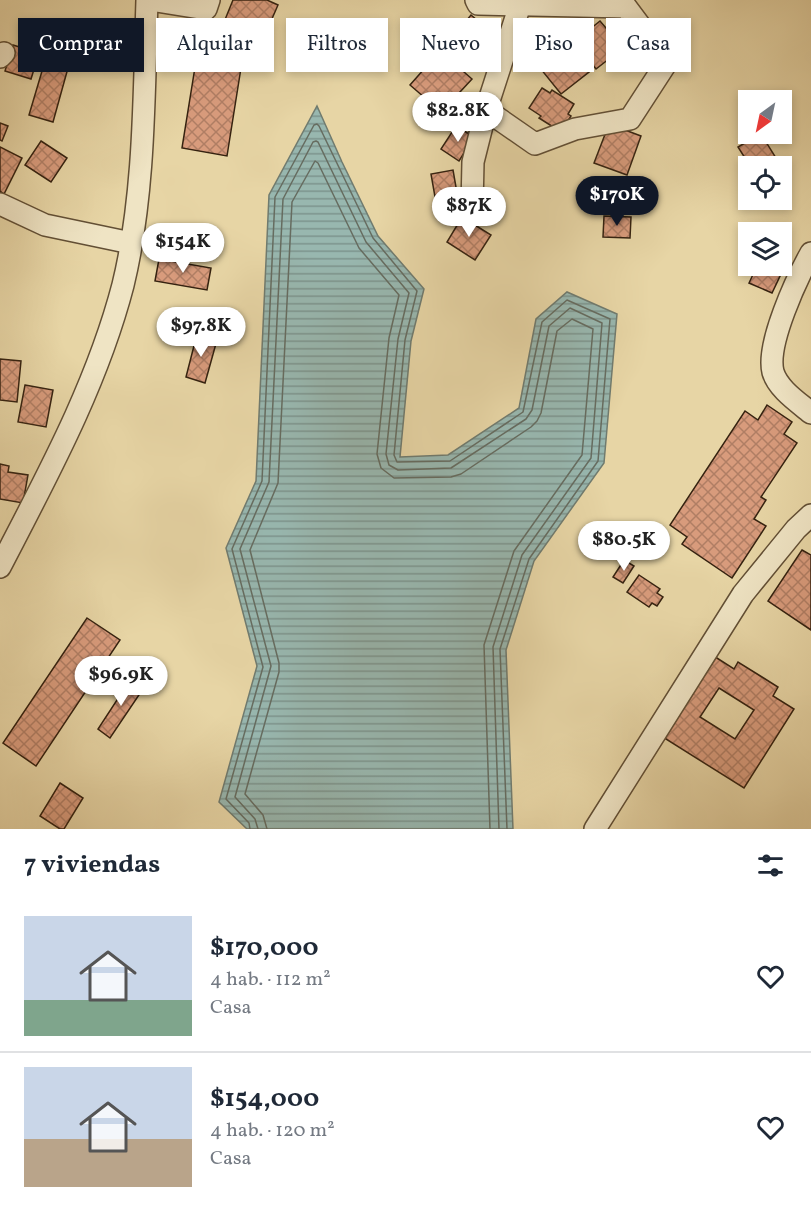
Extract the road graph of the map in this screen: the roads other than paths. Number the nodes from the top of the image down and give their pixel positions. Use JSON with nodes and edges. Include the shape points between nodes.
{"nodes":[{"id":1,"x":148,"y":0,"type":"edge"},
{"id":2,"x":208,"y":0,"type":"edge"},
{"id":3,"x":476,"y":0,"type":"edge"},
{"id":4,"x":520,"y":5,"type":"junction"},
{"id":5,"x":486,"y":110,"type":"junction"},
{"id":6,"x":0,"y":204,"type":"edge"},
{"id":7,"x":471,"y":206,"type":"dead end"},
{"id":8,"x":131,"y":243,"type":"junction"},
{"id":9,"x":811,"y":253,"type":"edge"},
{"id":10,"x":811,"y":413,"type":"edge"},
{"id":11,"x":811,"y":515,"type":"edge"},
{"id":12,"x":0,"y":567,"type":"edge"},
{"id":13,"x":595,"y":829,"type":"edge"}],
"edges":[{"from":1,"to":2,"type":"street","via":[[206,9]]},
{"from":1,"to":8,"type":"street","via":[[138,191]]},
{"from":3,"to":4,"type":"street","via":[[478,4]]},
{"from":4,"to":5,"type":"street"},
{"from":4,"to":5,"type":"street","via":[[626,7],[667,62],[630,119],[575,129],[535,144]]},
{"from":5,"to":7,"type":"street","via":[[473,162]]},
{"from":6,"to":8,"type":"street","via":[[45,225]]},
{"from":8,"to":12,"type":"street","via":[[120,294],[93,377]]},
{"from":9,"to":10,"type":"street","via":[[782,319],[772,357],[773,373],[781,386]]},
{"from":11,"to":13,"type":"street","via":[[743,594]]}]}
